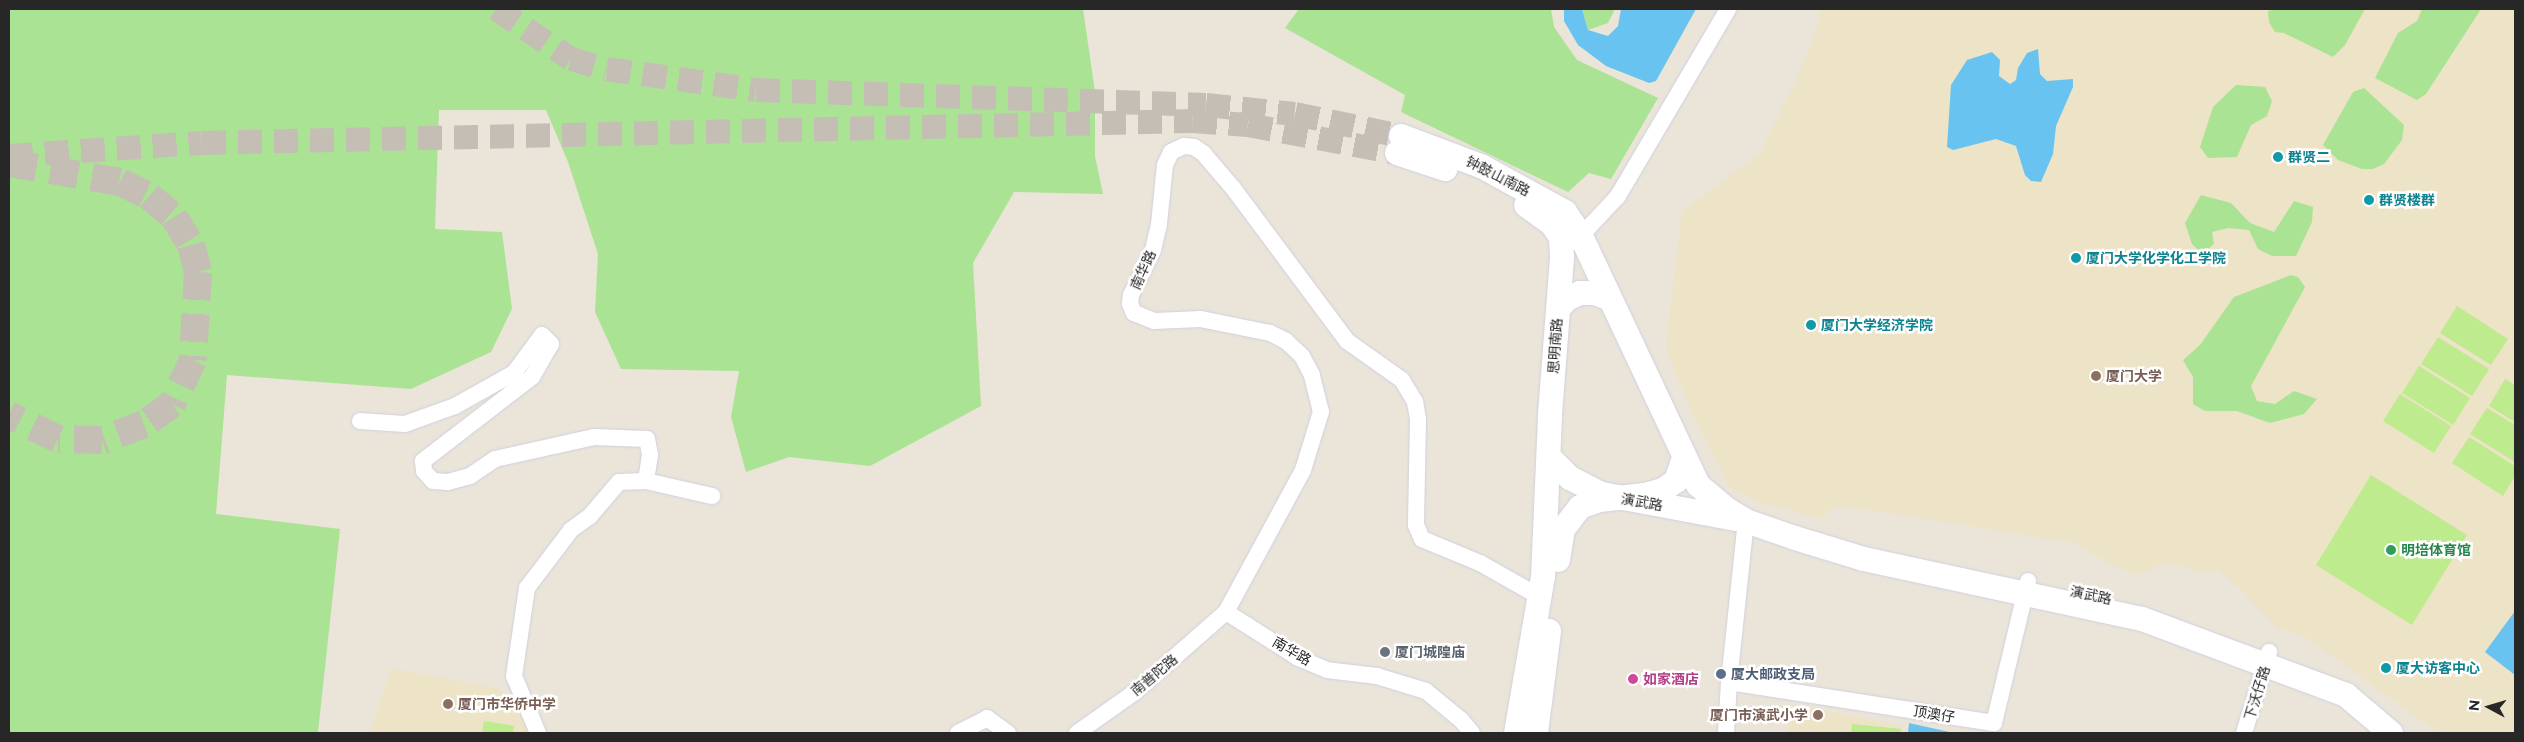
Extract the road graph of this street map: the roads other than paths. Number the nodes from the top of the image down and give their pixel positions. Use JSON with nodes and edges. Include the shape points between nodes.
{"nodes":[{"id":1,"x":1728,"y":9,"type":"edge"},
{"id":2,"x":1581,"y":236,"type":"junction"},
{"id":3,"x":1562,"y":257,"type":"junction"},
{"id":4,"x":1610,"y":299,"type":"junction"},
{"id":5,"x":1558,"y":309,"type":"junction"},
{"id":6,"x":360,"y":421,"type":"dead end"},
{"id":7,"x":1549,"y":457,"type":"junction"},
{"id":8,"x":1684,"y":458,"type":"junction"},
{"id":9,"x":646,"y":481,"type":"junction"},
{"id":10,"x":712,"y":496,"type":"dead end"},
{"id":11,"x":1623,"y":498,"type":"junction"},
{"id":12,"x":1746,"y":521,"type":"junction"},
{"id":13,"x":2027,"y":587,"type":"junction"},
{"id":14,"x":1540,"y":597,"type":"junction"},
{"id":15,"x":1226,"y":612,"type":"junction"},
{"id":16,"x":2267,"y":658,"type":"junction"},
{"id":17,"x":1728,"y":682,"type":"junction"},
{"id":18,"x":538,"y":733,"type":"edge"},
{"id":19,"x":958,"y":733,"type":"edge"},
{"id":20,"x":1008,"y":733,"type":"edge"},
{"id":21,"x":1077,"y":733,"type":"edge"},
{"id":22,"x":1472,"y":733,"type":"edge"},
{"id":23,"x":1516,"y":733,"type":"edge"},
{"id":24,"x":1536,"y":733,"type":"edge"},
{"id":25,"x":1726,"y":733,"type":"edge"},
{"id":26,"x":2244,"y":733,"type":"edge"},
{"id":27,"x":2391,"y":733,"type":"edge"},
{"id":28,"x":2411,"y":733,"type":"edge"}],
"edges":[{"from":1,"to":2,"type":"street","via":[[1618,196]]},
{"from":2,"to":3,"type":"street"},
{"from":2,"to":3,"type":"main road","name":"钟鼓山南路","via":[[1565,212],[1515,184],[1450,153],[1399,145],[1535,210],[1552,224],[1561,237]]},
{"from":2,"to":4,"type":"main road","name":"钟鼓山南路"},
{"from":3,"to":5,"type":"main road","name":"思明南路"},
{"from":4,"to":5,"type":"main road","via":[[1580,292]]},
{"from":4,"to":8,"type":"main road","name":"钟鼓山南路"},
{"from":5,"to":7,"type":"main road","name":"思明南路"},
{"from":6,"to":9,"type":"street","via":[[405,424],[455,406],[514,373],[542,335],[551,344],[532,377],[502,403],[434,450],[423,461],[424,471],[433,481],[448,482],[470,476],[495,459],[594,437],[632,437],[647,439],[650,456]]},
{"from":7,"to":11,"type":"main road","name":"演武路","via":[[1579,484]]},
{"from":7,"to":14,"type":"main road","name":"思明南路"},
{"from":8,"to":11,"type":"main road","via":[[1676,481],[1662,490]]},
{"from":8,"to":12,"type":"main road","name":"钟鼓山南路","via":[[1698,485]]},
{"from":9,"to":10,"type":"street"},
{"from":9,"to":18,"type":"street","via":[[619,482],[590,516],[571,530],[526,588],[514,676]]},
{"from":11,"to":12,"type":"main road","name":"演武路"},
{"from":11,"to":24,"type":"main road","via":[[1599,500],[1580,507],[1563,529]]},
{"from":12,"to":13,"type":"main road","name":"演武路"},
{"from":12,"to":17,"type":"street"},
{"from":13,"to":16,"type":"main road","name":"演武路","via":[[2146,607]]},
{"from":13,"to":17,"type":"street","name":"顶澳仔","via":[[1994,723]]},
{"from":14,"to":15,"type":"street","name":"南华路","via":[[1480,563],[1422,539],[1416,526],[1418,419],[1415,402],[1402,380],[1347,341],[1233,188],[1203,153],[1194,147],[1184,146],[1171,152],[1165,165],[1153,250],[1131,296],[1134,313],[1154,321],[1202,319],[1270,333],[1286,341],[1302,356],[1312,374],[1321,412],[1303,470]]},
{"from":14,"to":23,"type":"main road","name":"思明南路"},
{"from":15,"to":21,"type":"street","name":"南普陀路","via":[[1135,692]]},
{"from":15,"to":22,"type":"street","name":"南华路","via":[[1298,657],[1327,670],[1377,676],[1426,691]]},
{"from":16,"to":26,"type":"street","name":"下沃仔路"},
{"from":16,"to":27,"type":"main road","name":"演武路","via":[[2346,695]]},
{"from":16,"to":28,"type":"main road","name":"演武路","via":[[2353,683]]},
{"from":17,"to":25,"type":"street"},
{"from":19,"to":20,"type":"street","via":[[988,718]]}]}
